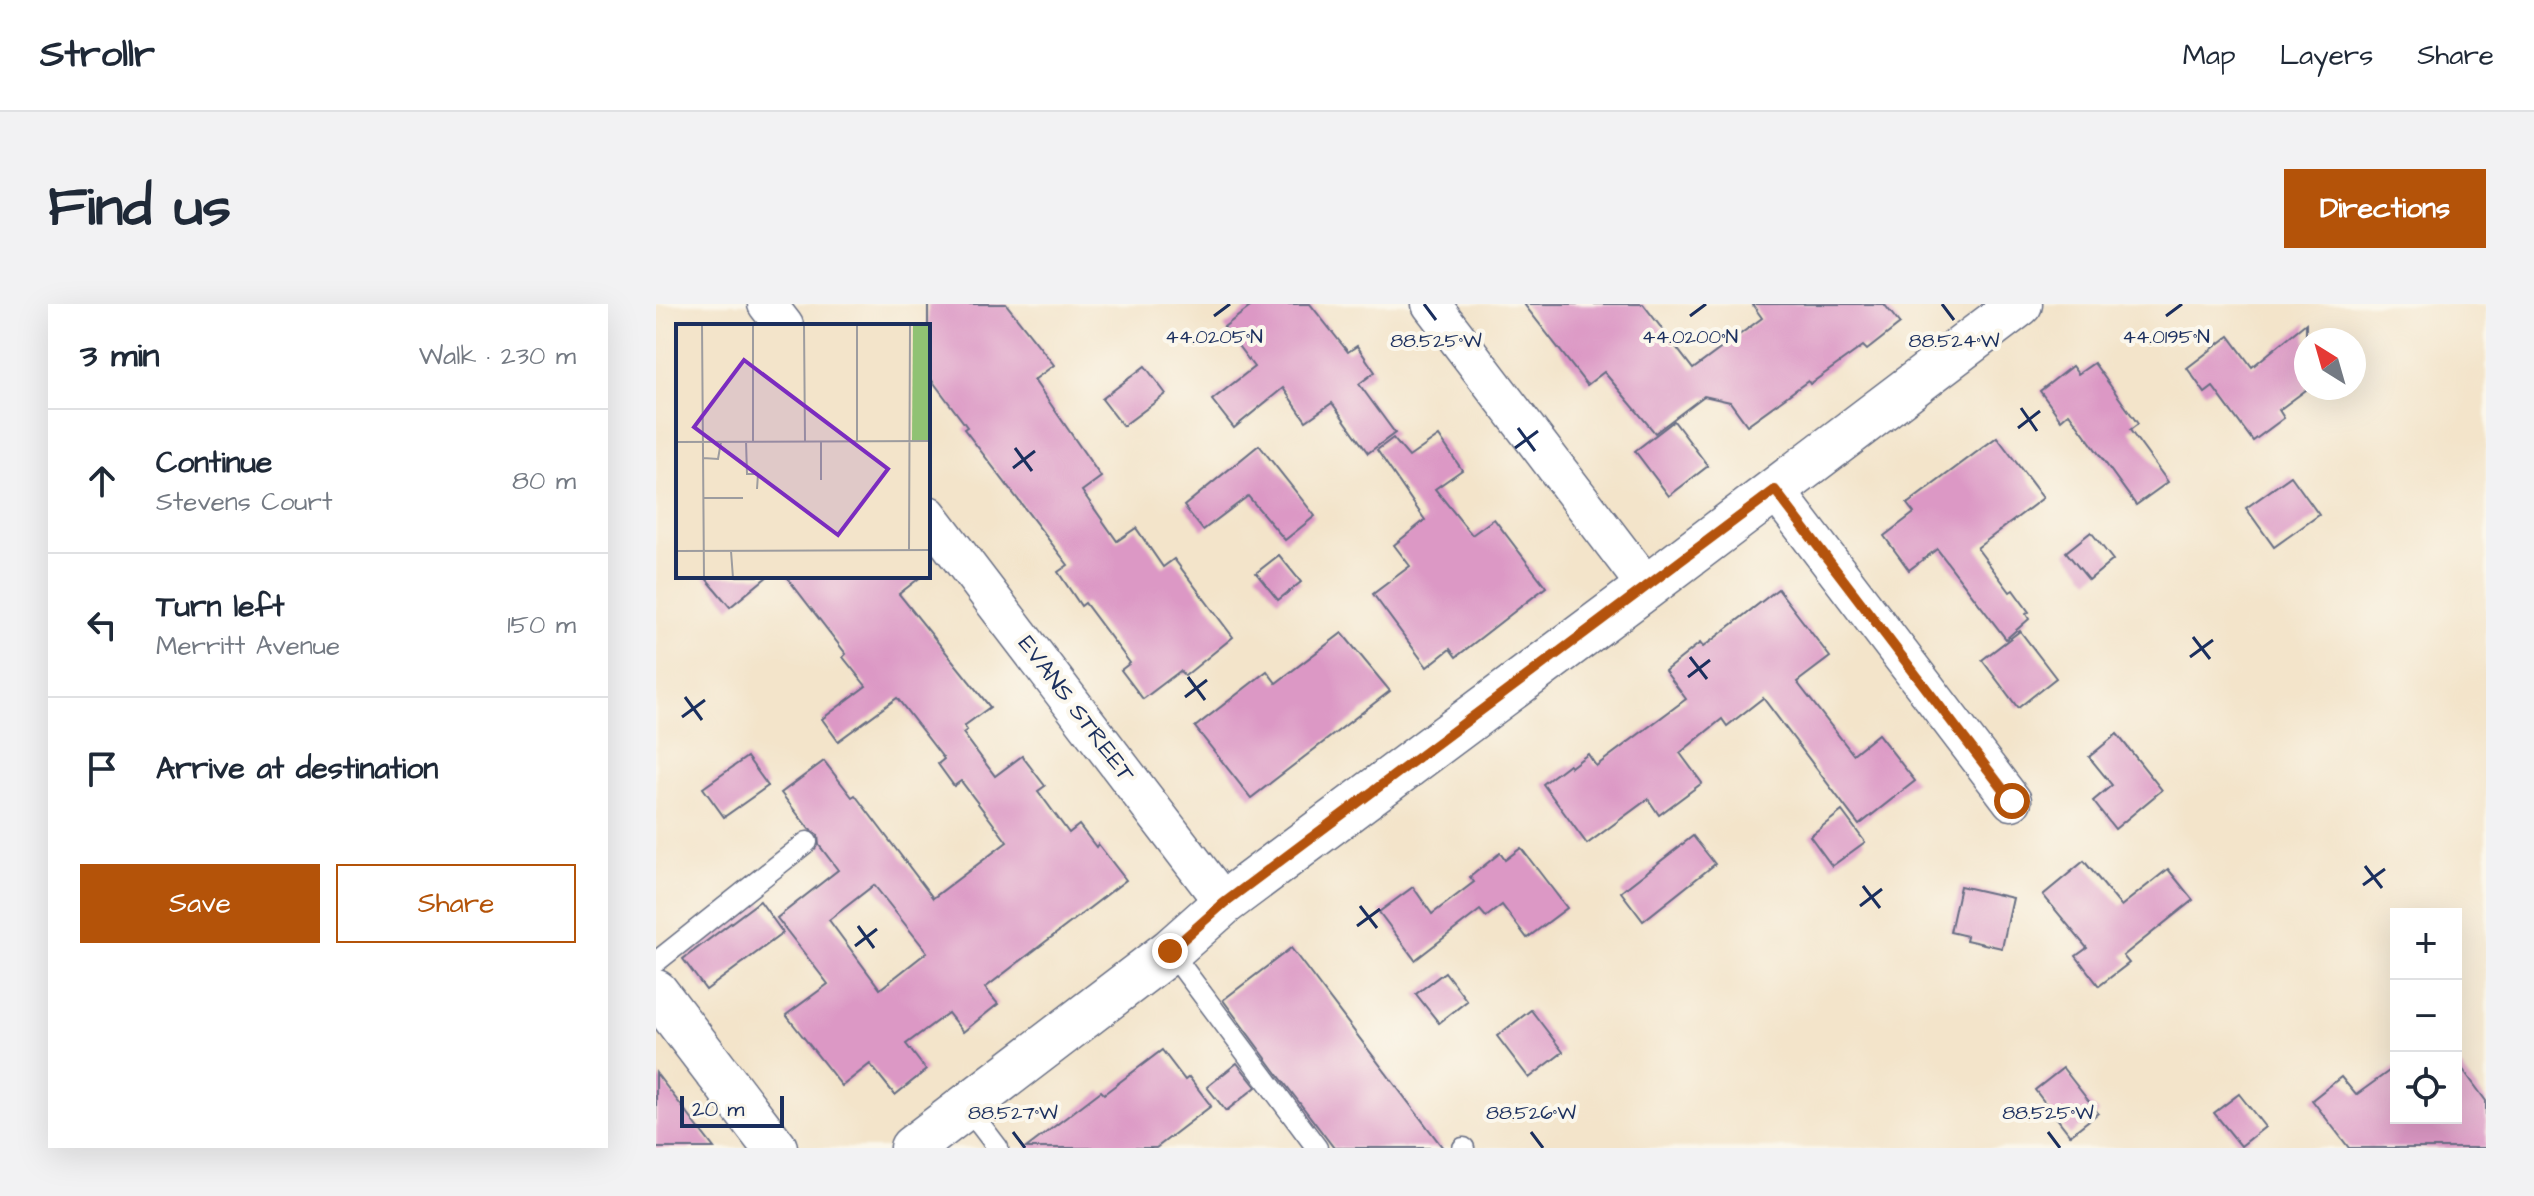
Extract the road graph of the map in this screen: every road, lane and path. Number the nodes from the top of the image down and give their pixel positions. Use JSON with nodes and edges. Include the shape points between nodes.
{"nodes":[{"id":1,"x":767,"y":304,"type":"edge"},
{"id":2,"x":1431,"y":304,"type":"edge"},
{"id":3,"x":2020,"y":304,"type":"edge"},
{"id":4,"x":782,"y":324,"type":"edge"},
{"id":5,"x":1775,"y":490,"type":"junction"},
{"id":6,"x":930,"y":518,"type":"edge"},
{"id":7,"x":1647,"y":587,"type":"junction"},
{"id":8,"x":2012,"y":801,"type":"dead end"},
{"id":9,"x":807,"y":842,"type":"dead end"},
{"id":10,"x":1224,"y":903,"type":"junction"},
{"id":11,"x":1170,"y":951,"type":"junction"},
{"id":12,"x":656,"y":962,"type":"edge"},
{"id":13,"x":656,"y":992,"type":"edge"},
{"id":14,"x":966,"y":1106,"type":"junction"},
{"id":15,"x":994,"y":1147,"type":"edge"},
{"id":16,"x":775,"y":1148,"type":"edge"},
{"id":17,"x":912,"y":1148,"type":"edge"},
{"id":18,"x":1317,"y":1148,"type":"edge"}],
"edges":[{"from":1,"to":4,"type":"street"},
{"from":2,"to":7,"type":"street"},
{"from":3,"to":5,"type":"street"},
{"from":5,"to":7,"type":"street"},
{"from":5,"to":8,"type":"street"},
{"from":6,"to":10,"type":"street","name":"EVANS STREET"},
{"from":7,"to":10,"type":"street"},
{"from":9,"to":12,"type":"lane"},
{"from":10,"to":11,"type":"street"},
{"from":11,"to":14,"type":"street"},
{"from":11,"to":18,"type":"lane"},
{"from":13,"to":16,"type":"street"},
{"from":14,"to":15,"type":"lane"},
{"from":14,"to":17,"type":"street"}]}
